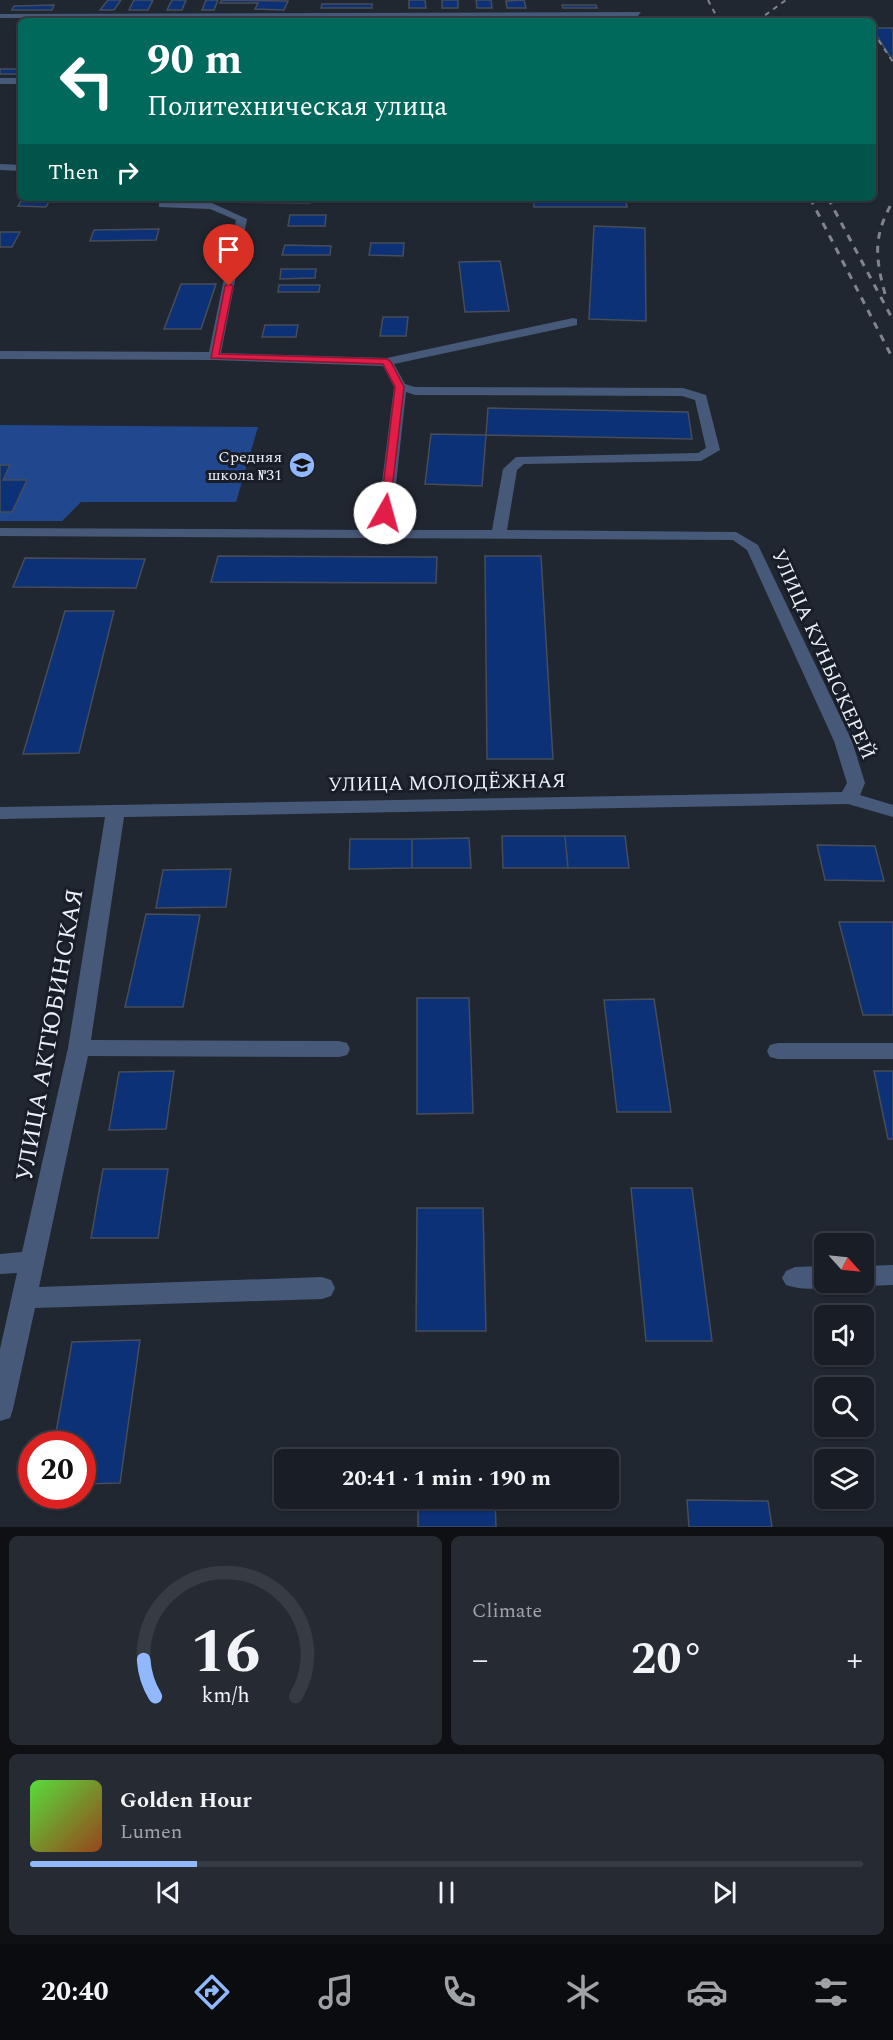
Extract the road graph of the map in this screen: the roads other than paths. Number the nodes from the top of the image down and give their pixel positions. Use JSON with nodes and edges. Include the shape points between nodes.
{"nodes":[{"id":1,"x":306,"y":14,"type":"edge"},
{"id":2,"x":638,"y":14,"type":"edge"},
{"id":3,"x":0,"y":16,"type":"edge"},
{"id":4,"x":0,"y":81,"type":"edge"},
{"id":5,"x":18,"y":81,"type":"edge"},
{"id":6,"x":0,"y":167,"type":"edge"},
{"id":7,"x":18,"y":168,"type":"edge"},
{"id":8,"x":164,"y":201,"type":"edge"},
{"id":9,"x":573,"y":322,"type":"dead end"},
{"id":10,"x":0,"y":355,"type":"edge"},
{"id":11,"x":214,"y":356,"type":"junction"},
{"id":12,"x":387,"y":362,"type":"junction"},
{"id":13,"x":400,"y":387,"type":"junction"},
{"id":14,"x":0,"y":532,"type":"edge"},
{"id":15,"x":383,"y":534,"type":"junction"},
{"id":16,"x":499,"y":535,"type":"junction"},
{"id":17,"x":849,"y":798,"type":"junction"},
{"id":18,"x":116,"y":811,"type":"junction"},
{"id":19,"x":893,"y":811,"type":"edge"},
{"id":20,"x":0,"y":813,"type":"edge"},
{"id":21,"x":79,"y":1048,"type":"junction"},
{"id":22,"x":339,"y":1049,"type":"dead end"},
{"id":23,"x":778,"y":1051,"type":"dead end"},
{"id":24,"x":893,"y":1051,"type":"edge"},
{"id":25,"x":33,"y":1262,"type":"junction"},
{"id":26,"x":0,"y":1264,"type":"edge"},
{"id":27,"x":893,"y":1275,"type":"edge"},
{"id":28,"x":874,"y":1276,"type":"edge"},
{"id":29,"x":814,"y":1277,"type":"edge"},
{"id":30,"x":795,"y":1278,"type":"dead end"},
{"id":31,"x":321,"y":1288,"type":"dead end"},
{"id":32,"x":26,"y":1298,"type":"junction"},
{"id":33,"x":0,"y":1409,"type":"edge"}],
"edges":[{"from":1,"to":2,"type":"street"},
{"from":1,"to":3,"type":"street"},
{"from":4,"to":5,"type":"street"},
{"from":6,"to":7,"type":"street"},
{"from":8,"to":11,"type":"street","via":[[163,205],[212,206],[242,219]]},
{"from":9,"to":12,"type":"street"},
{"from":10,"to":11,"type":"street"},
{"from":11,"to":12,"type":"street"},
{"from":12,"to":13,"type":"street"},
{"from":13,"to":15,"type":"street"},
{"from":13,"to":16,"type":"street","via":[[415,391],[683,392],[701,398],[713,450],[708,455],[521,460],[510,469]]},
{"from":14,"to":15,"type":"street"},
{"from":15,"to":16,"type":"street"},
{"from":16,"to":17,"type":"street","name":"УЛИЦА КУНЫСКЕРЕЙ","via":[[736,536],[753,548],[843,741],[856,783]]},
{"from":17,"to":18,"type":"street","name":"УЛИЦА МОЛОДЁЖНАЯ"},
{"from":17,"to":19,"type":"street","name":"УЛИЦА МОЛОДЁЖНАЯ"},
{"from":18,"to":20,"type":"street","name":"УЛИЦА МОЛОДЁЖНАЯ"},
{"from":18,"to":21,"type":"street","name":"УЛИЦА АКТЮБИНСКАЯ"},
{"from":21,"to":22,"type":"street"},
{"from":21,"to":25,"type":"street","name":"УЛИЦА АКТЮБИНСКАЯ"},
{"from":23,"to":24,"type":"street"},
{"from":25,"to":26,"type":"street"},
{"from":25,"to":32,"type":"street","name":"УЛИЦА АКТЮБИНСКАЯ"},
{"from":27,"to":28,"type":"street"},
{"from":29,"to":30,"type":"street"},
{"from":31,"to":32,"type":"street"},
{"from":32,"to":33,"type":"street","name":"УЛИЦА АКТЮБИНСКАЯ"}]}
